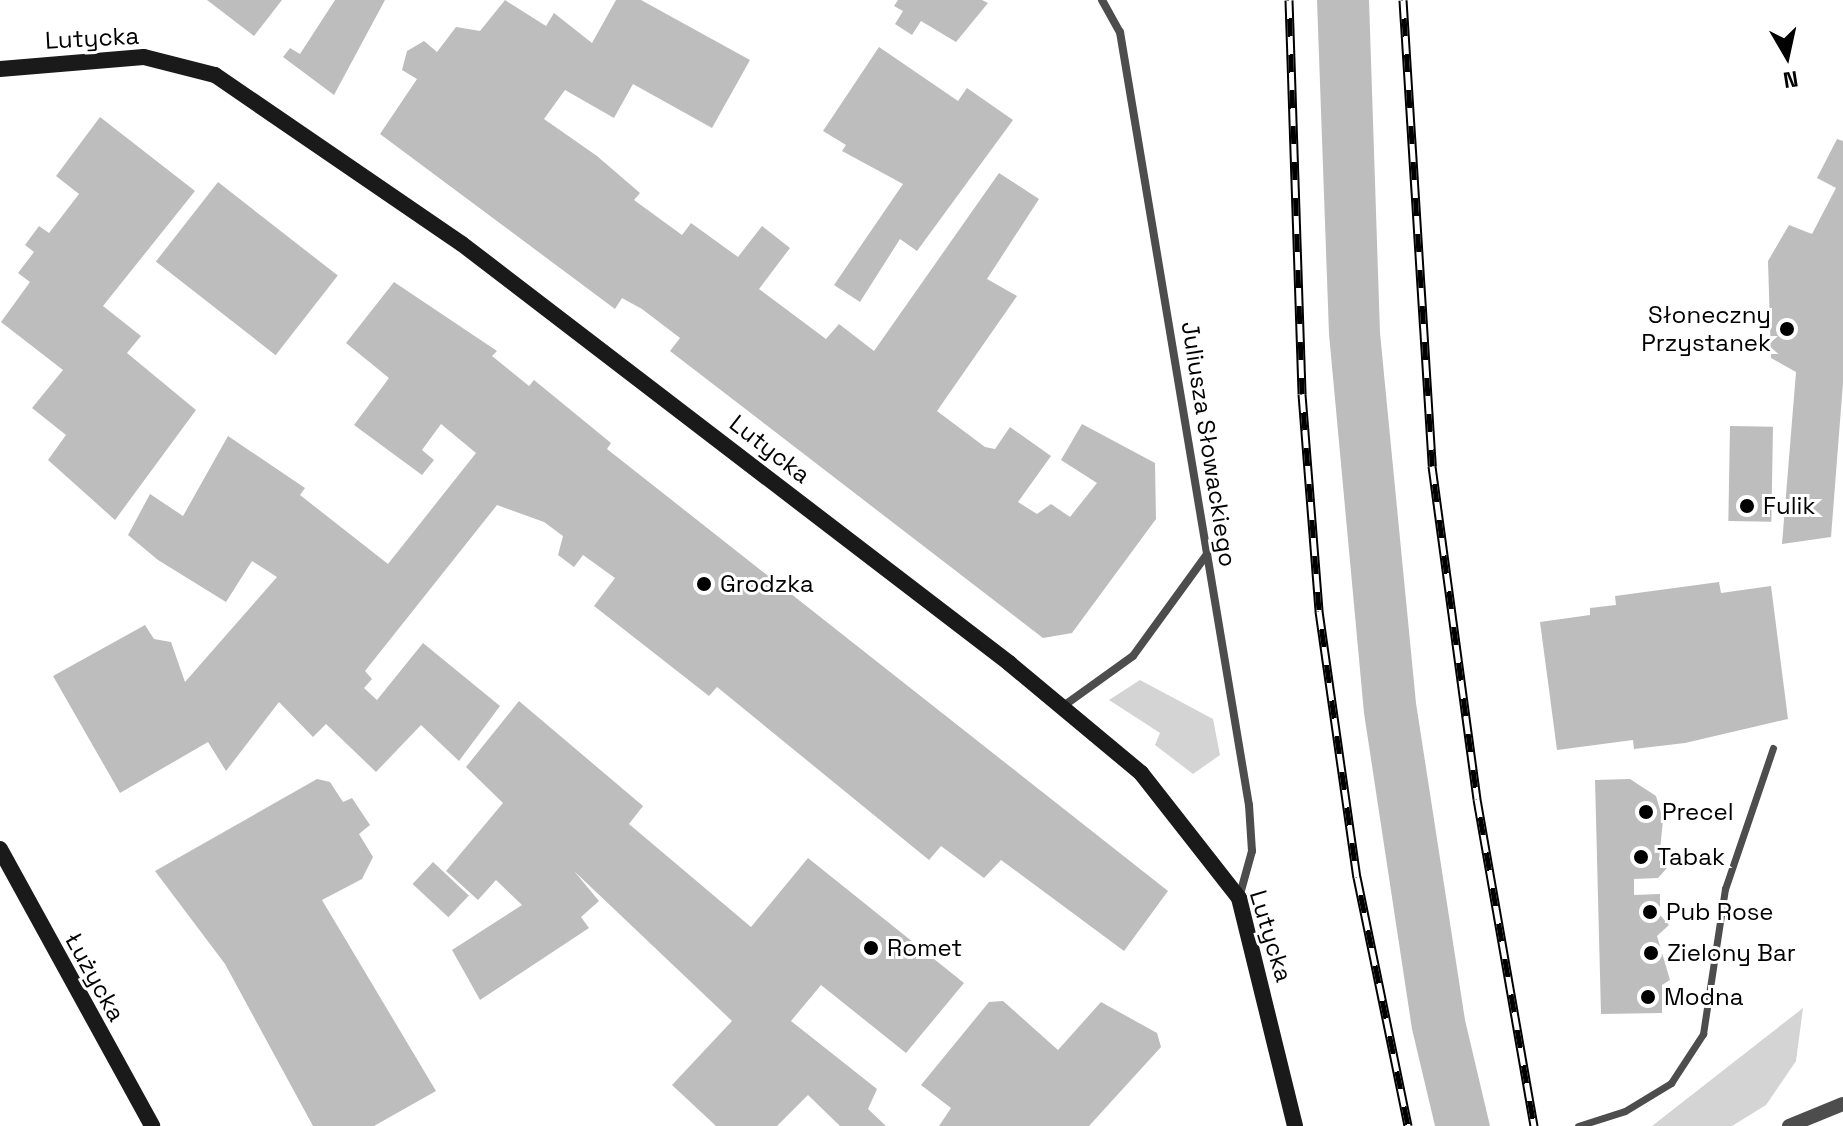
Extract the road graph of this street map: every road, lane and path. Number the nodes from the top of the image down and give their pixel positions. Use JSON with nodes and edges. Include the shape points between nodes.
{"nodes":[{"id":1,"x":1102,"y":0,"type":"edge"},
{"id":2,"x":0,"y":69,"type":"edge"},
{"id":3,"x":1207,"y":554,"type":"junction"},
{"id":4,"x":1062,"y":707,"type":"junction"},
{"id":5,"x":1773,"y":748,"type":"dead end"},
{"id":6,"x":0,"y":849,"type":"edge"},
{"id":7,"x":1239,"y":898,"type":"junction"},
{"id":8,"x":1843,"y":1104,"type":"edge"},
{"id":9,"x":152,"y":1126,"type":"edge"},
{"id":10,"x":1295,"y":1126,"type":"edge"},
{"id":11,"x":1578,"y":1126,"type":"edge"},
{"id":12,"x":1789,"y":1126,"type":"edge"}],
"edges":[{"from":1,"to":3,"type":"street","name":"Juliusza Słowackiego","via":[[1120,32]]},
{"from":2,"to":4,"type":"main road","name":"Lutycka","via":[[144,57],[215,75],[462,244]]},
{"from":3,"to":4,"type":"street","via":[[1133,656]]},
{"from":3,"to":7,"type":"street","name":"Juliusza Słowackiego","via":[[1249,805],[1252,851]]},
{"from":4,"to":7,"type":"main road","name":"Lutycka","via":[[1141,773]]},
{"from":5,"to":11,"type":"street","via":[[1725,889],[1703,1034],[1671,1083],[1625,1111]]},
{"from":6,"to":9,"type":"main road","name":"Łużycka"},
{"from":7,"to":10,"type":"main road","name":"Lutycka"},
{"from":8,"to":12,"type":"street"}]}
